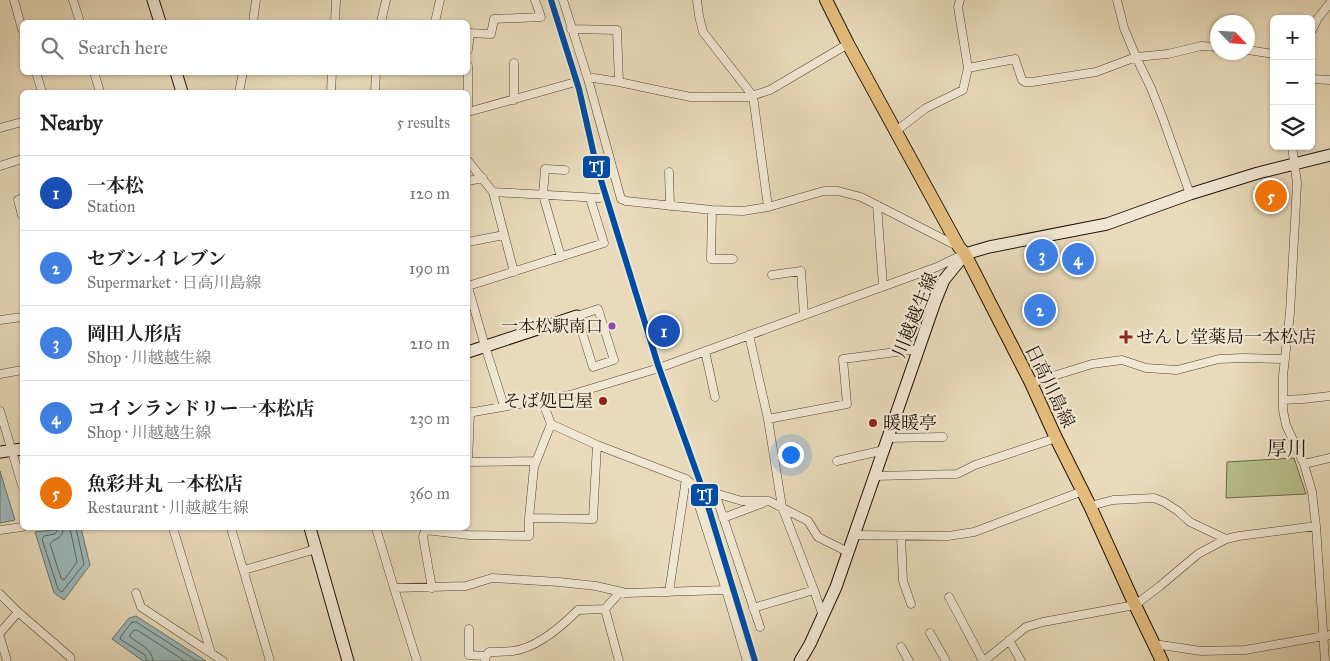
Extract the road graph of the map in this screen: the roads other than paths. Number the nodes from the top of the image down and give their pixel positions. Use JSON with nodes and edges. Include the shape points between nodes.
{"nodes":[{"id":1,"x":14,"y":0,"type":"edge"},
{"id":2,"x":73,"y":0,"type":"edge"},
{"id":3,"x":153,"y":0,"type":"edge"},
{"id":4,"x":256,"y":0,"type":"edge"},
{"id":5,"x":336,"y":0,"type":"edge"},
{"id":6,"x":386,"y":0,"type":"edge"},
{"id":7,"x":440,"y":0,"type":"edge"},
{"id":8,"x":535,"y":0,"type":"edge"},
{"id":9,"x":563,"y":0,"type":"edge"},
{"id":10,"x":697,"y":0,"type":"edge"},
{"id":11,"x":826,"y":0,"type":"edge"},
{"id":12,"x":960,"y":0,"type":"edge"},
{"id":13,"x":1117,"y":0,"type":"edge"},
{"id":14,"x":1330,"y":3,"type":"edge"},
{"id":15,"x":79,"y":20,"type":"edge"},
{"id":16,"x":159,"y":20,"type":"edge"},
{"id":17,"x":253,"y":20,"type":"edge"},
{"id":18,"x":335,"y":20,"type":"edge"},
{"id":19,"x":381,"y":20,"type":"edge"},
{"id":20,"x":435,"y":20,"type":"edge"},
{"id":21,"x":20,"y":22,"type":"edge"},
{"id":22,"x":1315,"y":24,"type":"edge"},
{"id":23,"x":572,"y":29,"type":"junction"},
{"id":24,"x":470,"y":33,"type":"edge"},
{"id":25,"x":848,"y":44,"type":"junction"},
{"id":26,"x":1210,"y":47,"type":"edge"},
{"id":27,"x":1255,"y":51,"type":"edge"},
{"id":28,"x":1270,"y":53,"type":"edge"},
{"id":29,"x":1136,"y":57,"type":"junction"},
{"id":30,"x":514,"y":63,"type":"dead end"},
{"id":31,"x":968,"y":68,"type":"junction"},
{"id":32,"x":37,"y":75,"type":"edge"},
{"id":33,"x":95,"y":75,"type":"edge"},
{"id":34,"x":177,"y":75,"type":"edge"},
{"id":35,"x":242,"y":75,"type":"edge"},
{"id":36,"x":332,"y":75,"type":"edge"},
{"id":37,"x":376,"y":75,"type":"edge"},
{"id":38,"x":468,"y":75,"type":"edge"},
{"id":39,"x":588,"y":79,"type":"junction"},
{"id":40,"x":1315,"y":79,"type":"edge"},
{"id":41,"x":1330,"y":80,"type":"edge"},
{"id":42,"x":619,"y":82,"type":"junction"},
{"id":43,"x":572,"y":83,"type":"dead end"},
{"id":44,"x":41,"y":90,"type":"edge"},
{"id":45,"x":99,"y":90,"type":"edge"},
{"id":46,"x":181,"y":90,"type":"edge"},
{"id":47,"x":239,"y":90,"type":"edge"},
{"id":48,"x":331,"y":90,"type":"edge"},
{"id":49,"x":375,"y":90,"type":"edge"},
{"id":50,"x":468,"y":90,"type":"edge"},
{"id":51,"x":753,"y":96,"type":"junction"},
{"id":52,"x":514,"y":100,"type":"junction"},
{"id":53,"x":470,"y":111,"type":"edge"},
{"id":54,"x":20,"y":123,"type":"edge"},
{"id":55,"x":0,"y":128,"type":"edge"},
{"id":56,"x":896,"y":131,"type":"junction"},
{"id":57,"x":1292,"y":150,"type":"edge"},
{"id":58,"x":1330,"y":155,"type":"edge"},
{"id":59,"x":20,"y":160,"type":"edge"},
{"id":60,"x":470,"y":163,"type":"edge"},
{"id":61,"x":1294,"y":164,"type":"junction"},
{"id":62,"x":0,"y":166,"type":"edge"},
{"id":63,"x":565,"y":170,"type":"dead end"},
{"id":64,"x":669,"y":172,"type":"dead end"},
{"id":65,"x":483,"y":178,"type":"junction"},
{"id":66,"x":470,"y":181,"type":"edge"},
{"id":67,"x":493,"y":192,"type":"junction"},
{"id":68,"x":543,"y":194,"type":"junction"},
{"id":69,"x":1190,"y":194,"type":"junction"},
{"id":70,"x":590,"y":198,"type":"junction"},
{"id":71,"x":600,"y":198,"type":"dead end"},
{"id":72,"x":877,"y":205,"type":"junction"},
{"id":73,"x":670,"y":206,"type":"junction"},
{"id":74,"x":768,"y":207,"type":"junction"},
{"id":75,"x":712,"y":210,"type":"junction"},
{"id":76,"x":504,"y":235,"type":"junction"},
{"id":77,"x":470,"y":242,"type":"edge"},
{"id":78,"x":962,"y":250,"type":"junction"},
{"id":79,"x":561,"y":257,"type":"junction"},
{"id":80,"x":732,"y":259,"type":"dead end"},
{"id":81,"x":514,"y":272,"type":"junction"},
{"id":82,"x":772,"y":275,"type":"dead end"},
{"id":83,"x":470,"y":285,"type":"edge"},
{"id":84,"x":883,"y":286,"type":"junction"},
{"id":85,"x":470,"y":293,"type":"edge"},
{"id":86,"x":804,"y":315,"type":"junction"},
{"id":87,"x":20,"y":316,"type":"edge"},
{"id":88,"x":577,"y":316,"type":"junction"},
{"id":89,"x":0,"y":320,"type":"edge"},
{"id":90,"x":749,"y":335,"type":"junction"},
{"id":91,"x":485,"y":346,"type":"junction"},
{"id":92,"x":919,"y":349,"type":"junction"},
{"id":93,"x":470,"y":351,"type":"edge"},
{"id":94,"x":704,"y":351,"type":"junction"},
{"id":95,"x":1286,"y":359,"type":"junction"},
{"id":96,"x":20,"y":370,"type":"edge"},
{"id":97,"x":0,"y":374,"type":"edge"},
{"id":98,"x":1031,"y":383,"type":"junction"},
{"id":99,"x":1330,"y":396,"type":"edge"},
{"id":100,"x":715,"y":397,"type":"dead end"},
{"id":101,"x":542,"y":400,"type":"junction"},
{"id":102,"x":1283,"y":400,"type":"junction"},
{"id":103,"x":504,"y":406,"type":"junction"},
{"id":104,"x":0,"y":411,"type":"edge"},
{"id":105,"x":470,"y":413,"type":"edge"},
{"id":106,"x":768,"y":419,"type":"junction"},
{"id":107,"x":551,"y":424,"type":"junction"},
{"id":108,"x":944,"y":437,"type":"dead end"},
{"id":109,"x":888,"y":438,"type":"junction"},
{"id":110,"x":1056,"y":438,"type":"junction"},
{"id":111,"x":597,"y":445,"type":"junction"},
{"id":112,"x":17,"y":450,"type":"edge"},
{"id":113,"x":884,"y":450,"type":"junction"},
{"id":114,"x":0,"y":452,"type":"edge"},
{"id":115,"x":1330,"y":458,"type":"edge"},
{"id":116,"x":536,"y":461,"type":"junction"},
{"id":117,"x":836,"y":461,"type":"dead end"},
{"id":118,"x":470,"y":462,"type":"edge"},
{"id":119,"x":1304,"y":464,"type":"junction"},
{"id":120,"x":20,"y":472,"type":"edge"},
{"id":121,"x":875,"y":476,"type":"junction"},
{"id":122,"x":686,"y":479,"type":"junction"},
{"id":123,"x":1083,"y":491,"type":"junction"},
{"id":124,"x":769,"y":501,"type":"junction"},
{"id":125,"x":1090,"y":506,"type":"junction"},
{"id":126,"x":782,"y":507,"type":"junction"},
{"id":127,"x":529,"y":518,"type":"junction"},
{"id":128,"x":723,"y":518,"type":"junction"},
{"id":129,"x":1316,"y":526,"type":"junction"},
{"id":130,"x":20,"y":527,"type":"edge"},
{"id":131,"x":0,"y":530,"type":"edge"},
{"id":132,"x":174,"y":530,"type":"edge"},
{"id":133,"x":232,"y":530,"type":"edge"},
{"id":134,"x":311,"y":530,"type":"edge"},
{"id":135,"x":377,"y":530,"type":"edge"},
{"id":136,"x":425,"y":530,"type":"edge"},
{"id":137,"x":432,"y":530,"type":"edge"},
{"id":138,"x":854,"y":535,"type":"junction"},
{"id":139,"x":901,"y":536,"type":"junction"},
{"id":140,"x":1226,"y":539,"type":"junction"},
{"id":141,"x":316,"y":549,"type":"junction"},
{"id":142,"x":848,"y":552,"type":"junction"},
{"id":143,"x":244,"y":570,"type":"junction"},
{"id":144,"x":394,"y":588,"type":"junction"},
{"id":145,"x":432,"y":588,"type":"junction"},
{"id":146,"x":726,"y":590,"type":"junction"},
{"id":147,"x":814,"y":590,"type":"junction"},
{"id":148,"x":620,"y":592,"type":"junction"},
{"id":149,"x":670,"y":592,"type":"junction"},
{"id":150,"x":136,"y":593,"type":"dead end"},
{"id":151,"x":0,"y":594,"type":"edge"},
{"id":152,"x":949,"y":597,"type":"dead end"},
{"id":153,"x":911,"y":604,"type":"dead end"},
{"id":154,"x":1135,"y":605,"type":"junction"},
{"id":155,"x":605,"y":608,"type":"junction"},
{"id":156,"x":754,"y":608,"type":"junction"},
{"id":157,"x":18,"y":612,"type":"junction"},
{"id":158,"x":823,"y":616,"type":"junction"},
{"id":159,"x":760,"y":627,"type":"dead end"},
{"id":160,"x":469,"y":629,"type":"dead end"},
{"id":161,"x":0,"y":633,"type":"edge"},
{"id":162,"x":930,"y":633,"type":"dead end"},
{"id":163,"x":1327,"y":636,"type":"edge"},
{"id":164,"x":0,"y":637,"type":"edge"},
{"id":165,"x":1009,"y":640,"type":"junction"},
{"id":166,"x":1154,"y":644,"type":"junction"},
{"id":167,"x":901,"y":647,"type":"dead end"},
{"id":168,"x":211,"y":653,"type":"junction"},
{"id":169,"x":485,"y":659,"type":"edge"},
{"id":170,"x":7,"y":661,"type":"edge"},
{"id":171,"x":71,"y":661,"type":"edge"},
{"id":172,"x":223,"y":661,"type":"edge"},
{"id":173,"x":270,"y":661,"type":"edge"},
{"id":174,"x":348,"y":661,"type":"edge"},
{"id":175,"x":417,"y":661,"type":"edge"},
{"id":176,"x":619,"y":661,"type":"edge"},
{"id":177,"x":747,"y":661,"type":"edge"},
{"id":178,"x":800,"y":661,"type":"edge"},
{"id":179,"x":909,"y":661,"type":"edge"},
{"id":180,"x":946,"y":661,"type":"edge"},
{"id":181,"x":983,"y":661,"type":"edge"},
{"id":182,"x":1021,"y":661,"type":"edge"},
{"id":183,"x":1162,"y":661,"type":"edge"},
{"id":184,"x":1325,"y":661,"type":"edge"}],
"edges":[{"from":1,"to":21,"type":"street"},
{"from":2,"to":15,"type":"street"},
{"from":3,"to":16,"type":"main road"},
{"from":4,"to":17,"type":"street"},
{"from":5,"to":18,"type":"street"},
{"from":6,"to":19,"type":"street"},
{"from":7,"to":20,"type":"street"},
{"from":8,"to":24,"type":"street","via":[[541,17],[494,19],[490,34]]},
{"from":9,"to":23,"type":"street"},
{"from":10,"to":51,"type":"street","via":[[703,32]]},
{"from":11,"to":25,"type":"main road","name":"日高川島線"},
{"from":12,"to":31,"type":"street","via":[[958,7]]},
{"from":13,"to":29,"type":"street"},
{"from":14,"to":22,"type":"street"},
{"from":23,"to":39,"type":"street"},
{"from":23,"to":42,"type":"street","via":[[618,30]]},
{"from":25,"to":51,"type":"street","via":[[770,90]]},
{"from":25,"to":56,"type":"main road","name":"日高川島線"},
{"from":26,"to":29,"type":"street"},
{"from":27,"to":28,"type":"street"},
{"from":29,"to":31,"type":"street","via":[[1096,72],[1032,82],[1022,80],[1015,59]]},
{"from":29,"to":69,"type":"street","via":[[1151,88]]},
{"from":30,"to":52,"type":"street"},
{"from":31,"to":56,"type":"street","via":[[963,90],[926,108]]},
{"from":32,"to":44,"type":"street"},
{"from":33,"to":45,"type":"street"},
{"from":34,"to":46,"type":"main road"},
{"from":35,"to":47,"type":"street"},
{"from":36,"to":48,"type":"street"},
{"from":37,"to":49,"type":"street"},
{"from":38,"to":50,"type":"street"},
{"from":39,"to":42,"type":"street"},
{"from":39,"to":73,"type":"street","via":[[621,199]]},
{"from":40,"to":41,"type":"street"},
{"from":42,"to":51,"type":"street","via":[[691,97]]},
{"from":43,"to":52,"type":"street"},
{"from":51,"to":74,"type":"street"},
{"from":52,"to":53,"type":"street"},
{"from":54,"to":55,"type":"street"},
{"from":56,"to":78,"type":"main road","name":"日高川島線"},
{"from":57,"to":61,"type":"street"},
{"from":58,"to":61,"type":"main road"},
{"from":59,"to":62,"type":"street"},
{"from":60,"to":65,"type":"street"},
{"from":61,"to":69,"type":"main road"},
{"from":61,"to":95,"type":"street","via":[[1296,203]]},
{"from":63,"to":68,"type":"street","via":[[545,169]]},
{"from":64,"to":73,"type":"street"},
{"from":65,"to":66,"type":"street"},
{"from":65,"to":67,"type":"street"},
{"from":67,"to":68,"type":"street"},
{"from":67,"to":76,"type":"street"},
{"from":68,"to":70,"type":"street"},
{"from":68,"to":79,"type":"street"},
{"from":69,"to":78,"type":"main road","via":[[1107,224]]},
{"from":70,"to":71,"type":"street"},
{"from":70,"to":79,"type":"street","via":[[604,243]]},
{"from":72,"to":74,"type":"street","via":[[850,193],[824,191]]},
{"from":72,"to":78,"type":"street"},
{"from":72,"to":84,"type":"street"},
{"from":73,"to":75,"type":"street"},
{"from":74,"to":75,"type":"street"},
{"from":75,"to":80,"type":"street","via":[[711,259]]},
{"from":76,"to":77,"type":"street"},
{"from":76,"to":81,"type":"street"},
{"from":78,"to":84,"type":"street","via":[[937,266]]},
{"from":78,"to":92,"type":"main road","name":"川越越生線","via":[[944,280]]},
{"from":78,"to":98,"type":"main road","name":"日高川島線"},
{"from":79,"to":81,"type":"street"},
{"from":81,"to":83,"type":"street"},
{"from":82,"to":86,"type":"street","via":[[801,271]]},
{"from":84,"to":86,"type":"street"},
{"from":85,"to":91,"type":"street"},
{"from":86,"to":90,"type":"street"},
{"from":87,"to":89,"type":"street"},
{"from":88,"to":88,"type":"street","via":[[598,309],[614,360],[593,367]]},
{"from":88,"to":91,"type":"main road"},
{"from":90,"to":94,"type":"street"},
{"from":90,"to":106,"type":"street"},
{"from":91,"to":93,"type":"main road"},
{"from":91,"to":103,"type":"street"},
{"from":92,"to":106,"type":"street","via":[[843,359],[847,404]]},
{"from":92,"to":109,"type":"main road","name":"川越越生線"},
{"from":94,"to":100,"type":"street"},
{"from":94,"to":101,"type":"street","via":[[570,395]]},
{"from":95,"to":98,"type":"street","via":[[1220,359],[1177,370],[1146,368],[1122,360],[1092,364]]},
{"from":95,"to":102,"type":"street"},
{"from":96,"to":97,"type":"street"},
{"from":98,"to":110,"type":"main road","name":"日高川島線"},
{"from":99,"to":102,"type":"street"},
{"from":101,"to":103,"type":"street"},
{"from":101,"to":107,"type":"street"},
{"from":102,"to":119,"type":"street","via":[[1286,425]]},
{"from":103,"to":105,"type":"street"},
{"from":104,"to":112,"type":"street"},
{"from":106,"to":126,"type":"street"},
{"from":107,"to":111,"type":"street"},
{"from":107,"to":116,"type":"street"},
{"from":108,"to":109,"type":"street"},
{"from":109,"to":113,"type":"main road","name":"川越越生線"},
{"from":110,"to":121,"type":"street","via":[[957,474]]},
{"from":110,"to":123,"type":"main road","name":"日高川島線"},
{"from":111,"to":122,"type":"street"},
{"from":111,"to":127,"type":"street","via":[[593,519]]},
{"from":112,"to":114,"type":"main road"},
{"from":112,"to":120,"type":"street"},
{"from":113,"to":117,"type":"street"},
{"from":113,"to":121,"type":"main road","name":"川越越生線"},
{"from":115,"to":119,"type":"street"},
{"from":116,"to":118,"type":"street"},
{"from":116,"to":127,"type":"street"},
{"from":119,"to":129,"type":"street","via":[[1312,492]]},
{"from":121,"to":138,"type":"main road","name":"川越越生線"},
{"from":122,"to":146,"type":"street","via":[[692,484]]},
{"from":122,"to":149,"type":"street"},
{"from":123,"to":125,"type":"main road","name":"日高川島線"},
{"from":123,"to":139,"type":"street","via":[[974,532],[948,536]]},
{"from":124,"to":126,"type":"street"},
{"from":124,"to":128,"type":"street"},
{"from":124,"to":128,"type":"street","via":[[742,501],[715,493]]},
{"from":125,"to":140,"type":"street","via":[[1113,500],[1154,498],[1190,522]]},
{"from":125,"to":154,"type":"main road","name":"日高川島線"},
{"from":126,"to":142,"type":"street","via":[[808,521],[818,536]]},
{"from":126,"to":147,"type":"street"},
{"from":127,"to":137,"type":"street","via":[[528,536],[469,535]]},
{"from":128,"to":156,"type":"street"},
{"from":129,"to":140,"type":"street"},
{"from":129,"to":163,"type":"street"},
{"from":130,"to":131,"type":"street"},
{"from":132,"to":168,"type":"street"},
{"from":133,"to":143,"type":"street"},
{"from":134,"to":141,"type":"main road"},
{"from":135,"to":144,"type":"street"},
{"from":136,"to":145,"type":"street","via":[[423,537]]},
{"from":138,"to":139,"type":"street"},
{"from":138,"to":142,"type":"main road","name":"川越越生線"},
{"from":139,"to":153,"type":"street","via":[[903,582]]},
{"from":140,"to":154,"type":"street","via":[[1198,554]]},
{"from":141,"to":143,"type":"street"},
{"from":141,"to":174,"type":"main road"},
{"from":142,"to":158,"type":"main road","name":"川越越生線"},
{"from":143,"to":173,"type":"street"},
{"from":144,"to":145,"type":"street"},
{"from":144,"to":175,"type":"street"},
{"from":145,"to":148,"type":"street","via":[[466,586],[492,578],[596,586]]},
{"from":146,"to":149,"type":"street"},
{"from":146,"to":177,"type":"street"},
{"from":147,"to":156,"type":"street"},
{"from":147,"to":158,"type":"street"},
{"from":148,"to":149,"type":"street"},
{"from":148,"to":155,"type":"street"},
{"from":150,"to":168,"type":"street","via":[[141,607]]},
{"from":151,"to":157,"type":"street"},
{"from":152,"to":181,"type":"street"},
{"from":154,"to":165,"type":"street","via":[[1043,622],[1026,627]]},
{"from":154,"to":166,"type":"main road","name":"日高川島線"},
{"from":155,"to":169,"type":"street","via":[[578,610],[558,629],[529,646],[513,651],[489,652]]},
{"from":155,"to":176,"type":"street"},
{"from":156,"to":159,"type":"street"},
{"from":157,"to":161,"type":"street"},
{"from":157,"to":171,"type":"street"},
{"from":158,"to":178,"type":"main road","name":"川越越生線"},
{"from":160,"to":169,"type":"street","via":[[469,655]]},
{"from":162,"to":180,"type":"street"},
{"from":163,"to":166,"type":"street","via":[[1244,650],[1201,651]]},
{"from":163,"to":184,"type":"street"},
{"from":164,"to":170,"type":"street"},
{"from":165,"to":181,"type":"street"},
{"from":165,"to":182,"type":"street"},
{"from":166,"to":183,"type":"main road","name":"日高川島線"},
{"from":167,"to":179,"type":"street"},
{"from":168,"to":172,"type":"street"}]}
